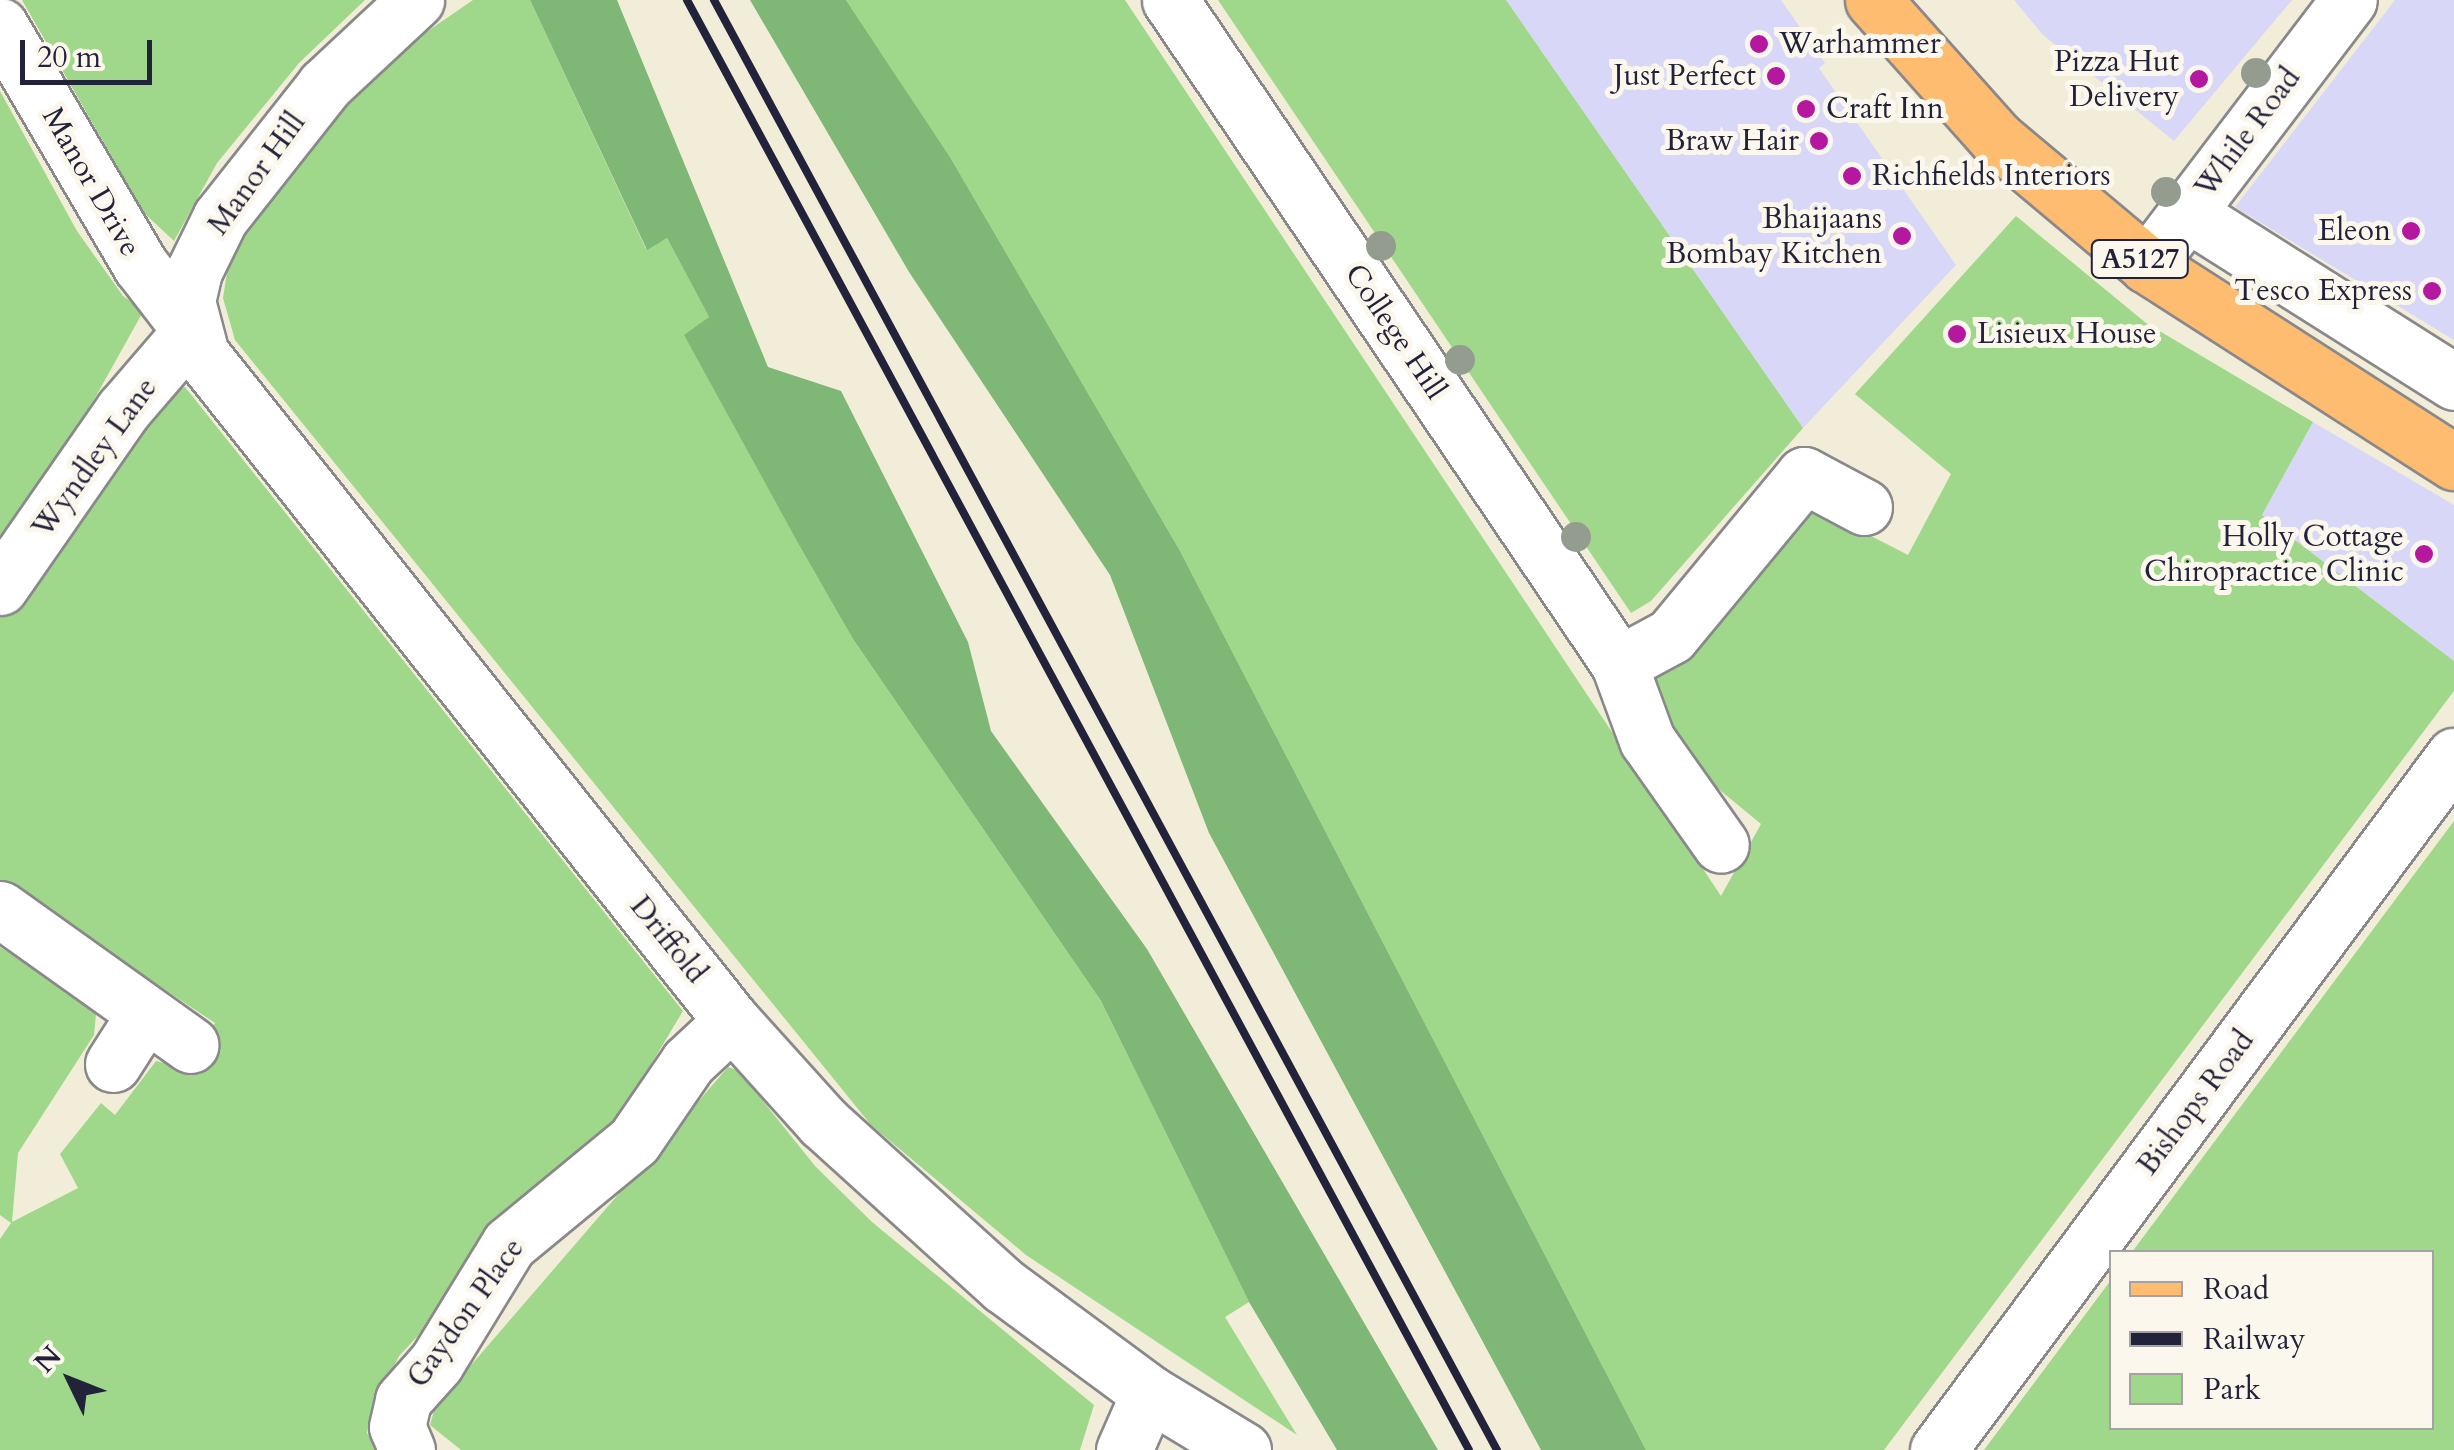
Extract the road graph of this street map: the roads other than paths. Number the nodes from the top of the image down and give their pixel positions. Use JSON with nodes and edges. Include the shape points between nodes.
{"nodes":[{"id":1,"x":416,"y":0,"type":"edge"},
{"id":2,"x":1170,"y":0,"type":"edge"},
{"id":3,"x":1872,"y":0,"type":"edge"},
{"id":4,"x":2349,"y":0,"type":"edge"},
{"id":5,"x":0,"y":26,"type":"edge"},
{"id":6,"x":2187,"y":213,"type":"junction"},
{"id":7,"x":2146,"y":265,"type":"junction"},
{"id":8,"x":192,"y":331,"type":"junction"},
{"id":9,"x":2454,"y":382,"type":"edge"},
{"id":10,"x":2454,"y":462,"type":"edge"},
{"id":11,"x":1864,"y":508,"type":"dead end"},
{"id":12,"x":0,"y":587,"type":"edge"},
{"id":13,"x":1623,"y":674,"type":"junction"},
{"id":14,"x":2454,"y":756,"type":"edge"},
{"id":15,"x":1721,"y":844,"type":"dead end"},
{"id":16,"x":0,"y":909,"type":"edge"},
{"id":17,"x":145,"y":1014,"type":"junction"},
{"id":18,"x":732,"y":1020,"type":"junction"},
{"id":19,"x":190,"y":1045,"type":"dead end"},
{"id":20,"x":113,"y":1064,"type":"dead end"},
{"id":21,"x":1149,"y":1393,"type":"junction"},
{"id":22,"x":407,"y":1450,"type":"edge"},
{"id":23,"x":1124,"y":1450,"type":"edge"},
{"id":24,"x":1243,"y":1450,"type":"edge"},
{"id":25,"x":1938,"y":1450,"type":"edge"}],
"edges":[{"from":1,"to":8,"type":"street","name":"Manor Hill","via":[[324,85],[220,218],[194,271],[187,301]]},
{"from":2,"to":13,"type":"street","name":"College Hill"},
{"from":3,"to":7,"type":"main road","number":"A5127","via":[[1997,139]]},
{"from":4,"to":6,"type":"street","name":"While Road"},
{"from":5,"to":8,"type":"street","name":"Manor Drive","via":[[141,266]]},
{"from":6,"to":7,"type":"street","name":"While Road"},
{"from":6,"to":9,"type":"street"},
{"from":7,"to":10,"type":"main road","number":"A5127"},
{"from":8,"to":12,"type":"street","name":"Wyndley Lane","via":[[123,410]]},
{"from":8,"to":18,"type":"street","name":"Driffold","via":[[201,354]]},
{"from":11,"to":13,"type":"street","via":[[1804,475],[1671,636]]},
{"from":13,"to":15,"type":"street","name":"College Hill","via":[[1647,740]]},
{"from":14,"to":25,"type":"street","name":"Bishops Road"},
{"from":16,"to":17,"type":"street"},
{"from":17,"to":19,"type":"street"},
{"from":17,"to":20,"type":"street"},
{"from":18,"to":21,"type":"street","name":"Driffold","via":[[893,1192],[1004,1286]]},
{"from":18,"to":22,"type":"street","name":"Gaydon Place","via":[[688,1062],[634,1141],[510,1244],[436,1363],[403,1400],[397,1427]]},
{"from":21,"to":23,"type":"street"},
{"from":21,"to":24,"type":"street","name":"Driffold"}]}
